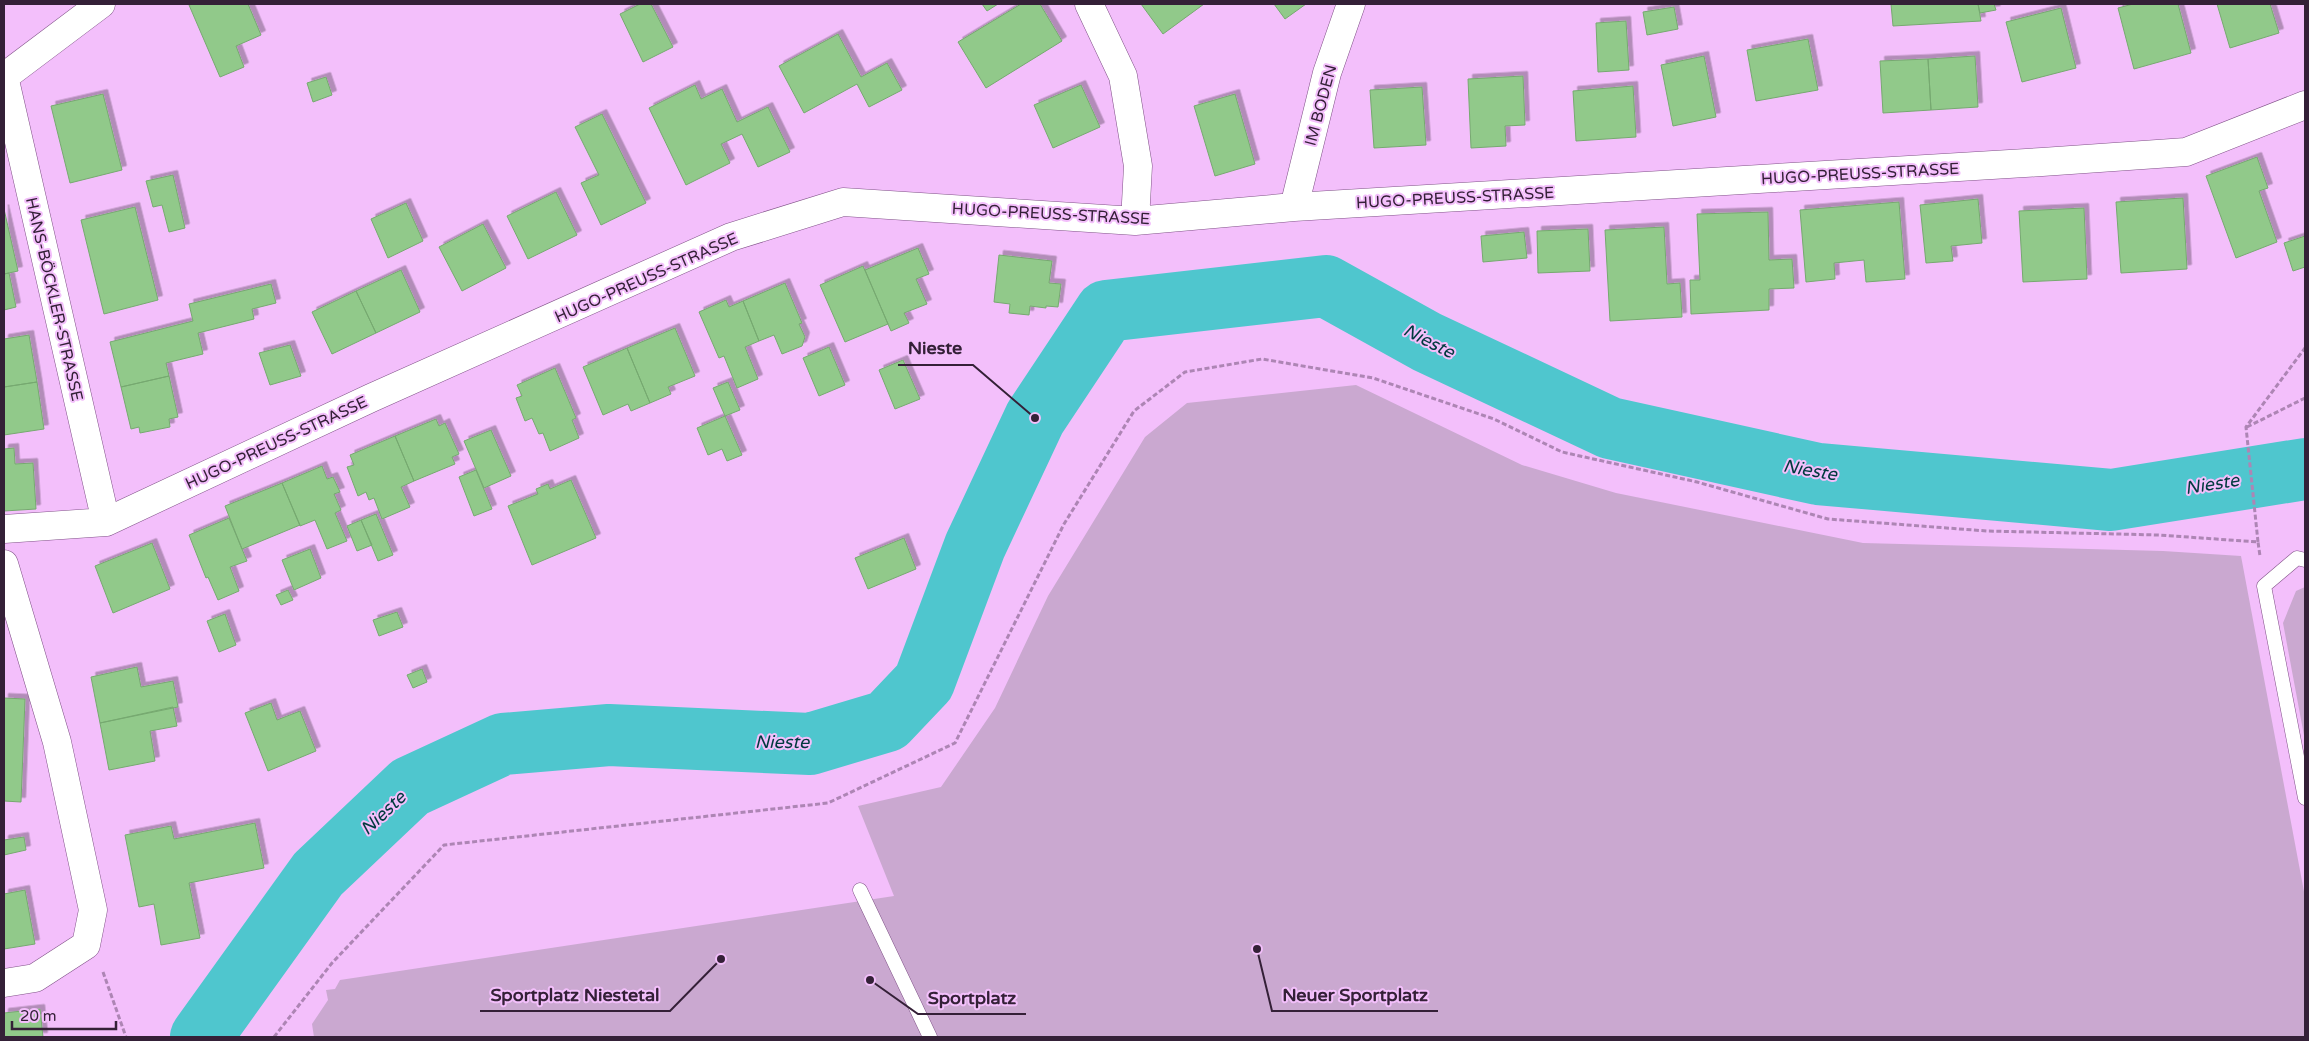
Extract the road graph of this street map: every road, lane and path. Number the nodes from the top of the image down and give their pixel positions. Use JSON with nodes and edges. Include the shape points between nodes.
{"nodes":[{"id":1,"x":101,"y":4,"type":"edge"},
{"id":2,"x":1089,"y":4,"type":"edge"},
{"id":3,"x":1351,"y":4,"type":"edge"},
{"id":4,"x":4,"y":76,"type":"edge"},
{"id":5,"x":2305,"y":105,"type":"edge"},
{"id":6,"x":1294,"y":207,"type":"junction"},
{"id":7,"x":1135,"y":220,"type":"junction"},
{"id":8,"x":2305,"y":348,"type":"edge"},
{"id":9,"x":2305,"y":398,"type":"edge"},
{"id":10,"x":2246,"y":427,"type":"junction"},
{"id":11,"x":106,"y":522,"type":"junction"},
{"id":12,"x":4,"y":529,"type":"edge"},
{"id":13,"x":2258,"y":542,"type":"junction"},
{"id":14,"x":2305,"y":560,"type":"edge"},
{"id":15,"x":4,"y":564,"type":"edge"},
{"id":16,"x":2264,"y":586,"type":"junction"},
{"id":17,"x":2304,"y":789,"type":"edge"},
{"id":18,"x":860,"y":890,"type":"dead end"},
{"id":19,"x":86,"y":945,"type":"junction"},
{"id":20,"x":4,"y":983,"type":"edge"},
{"id":21,"x":126,"y":1037,"type":"edge"},
{"id":22,"x":274,"y":1037,"type":"edge"},
{"id":23,"x":930,"y":1037,"type":"edge"}],
"edges":[{"from":1,"to":4,"type":"street"},
{"from":2,"to":7,"type":"street","via":[[1123,76],[1138,166]]},
{"from":3,"to":6,"type":"street","name":"IM BODEN","via":[[1327,73]]},
{"from":4,"to":11,"type":"street","name":"HANS-BÖCKLER-STRASSE"},
{"from":5,"to":6,"type":"street","name":"HUGO-PREUSS-STRASSE","via":[[2186,152]]},
{"from":6,"to":7,"type":"street","name":"HUGO-PREUSS-STRASSE"},
{"from":7,"to":11,"type":"street","name":"HUGO-PREUSS-STRASSE","via":[[844,202],[731,237],[371,398]]},
{"from":8,"to":10,"type":"path"},
{"from":9,"to":10,"type":"path"},
{"from":10,"to":13,"type":"path"},
{"from":11,"to":12,"type":"street","name":"HUGO-PREUSS-STRASSE"},
{"from":13,"to":16,"type":"path"},
{"from":13,"to":22,"type":"path","via":[[2159,535],[1987,531],[1828,519],[1697,482],[1562,452],[1494,418],[1373,378],[1262,359],[1185,372],[1134,411],[1064,524],[955,743],[828,803],[444,845],[332,964]]},
{"from":14,"to":16,"type":"lane","via":[[2297,558]]},
{"from":15,"to":19,"type":"street","via":[[57,742],[93,910]]},
{"from":16,"to":17,"type":"lane"},
{"from":18,"to":23,"type":"lane"},
{"from":19,"to":20,"type":"street","via":[[34,978]]},
{"from":19,"to":21,"type":"path","via":[[103,972]]}]}
